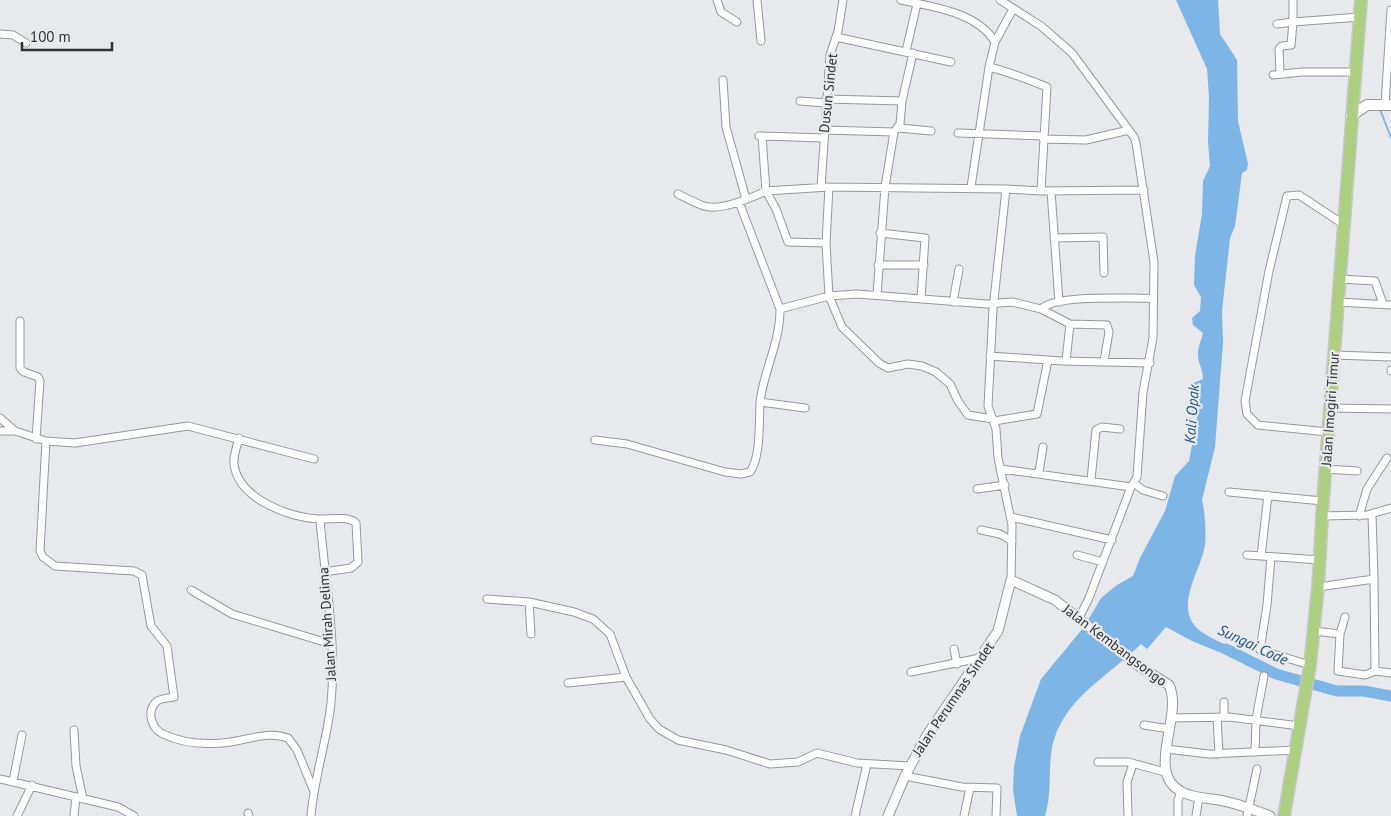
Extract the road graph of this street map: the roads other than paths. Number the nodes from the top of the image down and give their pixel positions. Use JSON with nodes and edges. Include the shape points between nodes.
{"nodes":[{"id":1,"x":717,"y":0,"type":"edge"},
{"id":2,"x":757,"y":0,"type":"edge"},
{"id":3,"x":843,"y":0,"type":"edge"},
{"id":4,"x":901,"y":0,"type":"edge"},
{"id":5,"x":1000,"y":0,"type":"edge"},
{"id":6,"x":1294,"y":0,"type":"edge"},
{"id":7,"x":1360,"y":0,"type":"edge"},
{"id":8,"x":917,"y":4,"type":"junction"},
{"id":9,"x":1012,"y":9,"type":"junction"},
{"id":10,"x":1391,"y":10,"type":"edge"},
{"id":11,"x":1360,"y":18,"type":"junction"},
{"id":12,"x":737,"y":22,"type":"dead end"},
{"id":13,"x":1293,"y":22,"type":"junction"},
{"id":14,"x":1277,"y":24,"type":"dead end"},
{"id":15,"x":0,"y":34,"type":"edge"},
{"id":16,"x":836,"y":37,"type":"junction"},
{"id":17,"x":761,"y":41,"type":"dead end"},
{"id":18,"x":995,"y":42,"type":"junction"},
{"id":19,"x":26,"y":43,"type":"dead end"},
{"id":20,"x":909,"y":52,"type":"junction"},
{"id":21,"x":951,"y":62,"type":"dead end"},
{"id":22,"x":989,"y":67,"type":"junction"},
{"id":23,"x":1355,"y":72,"type":"junction"},
{"id":24,"x":722,"y":80,"type":"dead end"},
{"id":25,"x":1353,"y":93,"type":"junction"},
{"id":26,"x":800,"y":101,"type":"dead end"},
{"id":27,"x":825,"y":101,"type":"junction"},
{"id":28,"x":902,"y":101,"type":"junction"},
{"id":29,"x":1367,"y":105,"type":"junction"},
{"id":30,"x":1388,"y":105,"type":"edge"},
{"id":31,"x":1351,"y":116,"type":"junction"},
{"id":32,"x":896,"y":130,"type":"junction"},
{"id":33,"x":1129,"y":130,"type":"junction"},
{"id":34,"x":931,"y":131,"type":"dead end"},
{"id":35,"x":958,"y":133,"type":"dead end"},
{"id":36,"x":824,"y":134,"type":"junction"},
{"id":37,"x":978,"y":135,"type":"junction"},
{"id":38,"x":1043,"y":138,"type":"junction"},
{"id":39,"x":821,"y":187,"type":"junction"},
{"id":40,"x":829,"y":187,"type":"junction"},
{"id":41,"x":885,"y":187,"type":"junction"},
{"id":42,"x":971,"y":187,"type":"junction"},
{"id":43,"x":1006,"y":189,"type":"junction"},
{"id":44,"x":1144,"y":190,"type":"junction"},
{"id":45,"x":766,"y":191,"type":"junction"},
{"id":46,"x":1041,"y":191,"type":"junction"},
{"id":47,"x":1051,"y":192,"type":"junction"},
{"id":48,"x":678,"y":194,"type":"dead end"},
{"id":49,"x":743,"y":201,"type":"junction"},
{"id":50,"x":1343,"y":224,"type":"junction"},
{"id":51,"x":880,"y":233,"type":"junction"},
{"id":52,"x":1054,"y":238,"type":"junction"},
{"id":53,"x":826,"y":243,"type":"junction"},
{"id":54,"x":878,"y":265,"type":"junction"},
{"id":55,"x":924,"y":266,"type":"junction"},
{"id":56,"x":959,"y":269,"type":"dead end"},
{"id":57,"x":1104,"y":273,"type":"dead end"},
{"id":58,"x":1339,"y":279,"type":"junction"},
{"id":59,"x":876,"y":295,"type":"junction"},
{"id":60,"x":829,"y":296,"type":"junction"},
{"id":61,"x":921,"y":298,"type":"junction"},
{"id":62,"x":1153,"y":298,"type":"junction"},
{"id":63,"x":953,"y":302,"type":"junction"},
{"id":64,"x":994,"y":302,"type":"junction"},
{"id":65,"x":1059,"y":302,"type":"junction"},
{"id":66,"x":1338,"y":302,"type":"junction"},
{"id":67,"x":1383,"y":304,"type":"junction"},
{"id":68,"x":1391,"y":305,"type":"edge"},
{"id":69,"x":780,"y":309,"type":"junction"},
{"id":70,"x":1041,"y":309,"type":"junction"},
{"id":71,"x":20,"y":320,"type":"dead end"},
{"id":72,"x":1070,"y":324,"type":"junction"},
{"id":73,"x":1334,"y":355,"type":"junction"},
{"id":74,"x":990,"y":356,"type":"junction"},
{"id":75,"x":1391,"y":357,"type":"edge"},
{"id":76,"x":1048,"y":360,"type":"junction"},
{"id":77,"x":1066,"y":361,"type":"junction"},
{"id":78,"x":1104,"y":361,"type":"junction"},
{"id":79,"x":1150,"y":363,"type":"junction"},
{"id":80,"x":760,"y":402,"type":"junction"},
{"id":81,"x":805,"y":408,"type":"dead end"},
{"id":82,"x":1330,"y":408,"type":"junction"},
{"id":83,"x":1391,"y":409,"type":"edge"},
{"id":84,"x":0,"y":418,"type":"edge"},
{"id":85,"x":993,"y":420,"type":"junction"},
{"id":86,"x":1120,"y":429,"type":"dead end"},
{"id":87,"x":0,"y":431,"type":"edge"},
{"id":88,"x":15,"y":431,"type":"junction"},
{"id":89,"x":1328,"y":432,"type":"junction"},
{"id":90,"x":239,"y":438,"type":"junction"},
{"id":91,"x":36,"y":439,"type":"junction"},
{"id":92,"x":595,"y":440,"type":"dead end"},
{"id":93,"x":46,"y":441,"type":"junction"},
{"id":94,"x":1043,"y":447,"type":"dead end"},
{"id":95,"x":1387,"y":458,"type":"dead end"},
{"id":96,"x":314,"y":459,"type":"dead end"},
{"id":97,"x":1000,"y":469,"type":"junction"},
{"id":98,"x":1325,"y":470,"type":"junction"},
{"id":99,"x":1356,"y":471,"type":"dead end"},
{"id":100,"x":1040,"y":472,"type":"junction"},
{"id":101,"x":1091,"y":480,"type":"junction"},
{"id":102,"x":1004,"y":485,"type":"junction"},
{"id":103,"x":1133,"y":485,"type":"junction"},
{"id":104,"x":977,"y":489,"type":"dead end"},
{"id":105,"x":1229,"y":492,"type":"dead end"},
{"id":106,"x":1268,"y":495,"type":"junction"},
{"id":107,"x":1163,"y":496,"type":"dead end"},
{"id":108,"x":1323,"y":500,"type":"junction"},
{"id":109,"x":1391,"y":508,"type":"edge"},
{"id":110,"x":1372,"y":514,"type":"junction"},
{"id":111,"x":1322,"y":516,"type":"junction"},
{"id":112,"x":1359,"y":516,"type":"junction"},
{"id":113,"x":1011,"y":517,"type":"junction"},
{"id":114,"x":320,"y":520,"type":"junction"},
{"id":115,"x":982,"y":530,"type":"dead end"},
{"id":116,"x":1112,"y":540,"type":"junction"},
{"id":117,"x":1012,"y":541,"type":"junction"},
{"id":118,"x":1077,"y":555,"type":"dead end"},
{"id":119,"x":1247,"y":555,"type":"dead end"},
{"id":120,"x":1261,"y":556,"type":"junction"},
{"id":121,"x":1271,"y":557,"type":"junction"},
{"id":122,"x":1320,"y":560,"type":"junction"},
{"id":123,"x":1103,"y":562,"type":"junction"},
{"id":124,"x":324,"y":572,"type":"junction"},
{"id":125,"x":1374,"y":579,"type":"junction"},
{"id":126,"x":1011,"y":580,"type":"junction"},
{"id":127,"x":1318,"y":587,"type":"junction"},
{"id":128,"x":191,"y":590,"type":"dead end"},
{"id":129,"x":488,"y":599,"type":"dead end"},
{"id":130,"x":529,"y":602,"type":"junction"},
{"id":131,"x":1080,"y":618,"type":"junction"},
{"id":132,"x":1345,"y":618,"type":"dead end"},
{"id":133,"x":1314,"y":631,"type":"junction"},
{"id":134,"x":531,"y":634,"type":"dead end"},
{"id":135,"x":1340,"y":634,"type":"junction"},
{"id":136,"x":331,"y":644,"type":"junction"},
{"id":137,"x":954,"y":649,"type":"dead end"},
{"id":138,"x":980,"y":658,"type":"junction"},
{"id":139,"x":957,"y":664,"type":"junction"},
{"id":140,"x":1310,"y":665,"type":"junction"},
{"id":141,"x":1375,"y":671,"type":"junction"},
{"id":142,"x":911,"y":672,"type":"dead end"},
{"id":143,"x":1391,"y":673,"type":"edge"},
{"id":144,"x":626,"y":676,"type":"junction"},
{"id":145,"x":1264,"y":676,"type":"dead end"},
{"id":146,"x":568,"y":683,"type":"dead end"},
{"id":147,"x":1224,"y":702,"type":"dead end"},
{"id":148,"x":1220,"y":717,"type":"junction"},
{"id":149,"x":1171,"y":718,"type":"junction"},
{"id":150,"x":1256,"y":719,"type":"junction"},
{"id":151,"x":1144,"y":726,"type":"dead end"},
{"id":152,"x":1300,"y":726,"type":"junction"},
{"id":153,"x":1170,"y":729,"type":"junction"},
{"id":154,"x":74,"y":730,"type":"dead end"},
{"id":155,"x":22,"y":735,"type":"dead end"},
{"id":156,"x":1166,"y":749,"type":"junction"},
{"id":157,"x":1296,"y":750,"type":"junction"},
{"id":158,"x":1255,"y":752,"type":"junction"},
{"id":159,"x":1219,"y":754,"type":"junction"},
{"id":160,"x":1098,"y":762,"type":"dead end"},
{"id":161,"x":867,"y":764,"type":"junction"},
{"id":162,"x":1133,"y":764,"type":"junction"},
{"id":163,"x":910,"y":766,"type":"junction"},
{"id":164,"x":1257,"y":769,"type":"dead end"},
{"id":165,"x":1165,"y":772,"type":"junction"},
{"id":166,"x":905,"y":776,"type":"junction"},
{"id":167,"x":0,"y":778,"type":"edge"},
{"id":168,"x":13,"y":781,"type":"junction"},
{"id":169,"x":32,"y":785,"type":"junction"},
{"id":170,"x":970,"y":788,"type":"junction"},
{"id":171,"x":313,"y":789,"type":"junction"},
{"id":172,"x":1181,"y":792,"type":"junction"},
{"id":173,"x":1199,"y":797,"type":"junction"},
{"id":174,"x":80,"y":798,"type":"junction"},
{"id":175,"x":1248,"y":812,"type":"edge"},
{"id":176,"x":17,"y":816,"type":"edge"},
{"id":177,"x":74,"y":816,"type":"edge"},
{"id":178,"x":134,"y":816,"type":"edge"},
{"id":179,"x":311,"y":816,"type":"edge"},
{"id":180,"x":855,"y":816,"type":"edge"},
{"id":181,"x":888,"y":816,"type":"edge"},
{"id":182,"x":964,"y":816,"type":"edge"},
{"id":183,"x":996,"y":816,"type":"edge"},
{"id":184,"x":1128,"y":816,"type":"edge"},
{"id":185,"x":1178,"y":816,"type":"edge"},
{"id":186,"x":1196,"y":816,"type":"edge"},
{"id":187,"x":1270,"y":816,"type":"edge"},
{"id":188,"x":1284,"y":816,"type":"edge"}],
"edges":[{"from":1,"to":12,"type":"street","via":[[722,12]]},
{"from":2,"to":17,"type":"street"},
{"from":3,"to":16,"type":"street","name":"Dusun Sindet"},
{"from":4,"to":8,"type":"street"},
{"from":5,"to":9,"type":"street"},
{"from":6,"to":13,"type":"street"},
{"from":7,"to":11,"type":"main road","name":"Jalan Imogiri Timur"},
{"from":8,"to":18,"type":"street","via":[[970,20],[988,30]]},
{"from":8,"to":20,"type":"street"},
{"from":9,"to":18,"type":"street"},
{"from":9,"to":33,"type":"street","via":[[1042,26],[1072,53]]},
{"from":10,"to":30,"type":"street"},
{"from":11,"to":13,"type":"street"},
{"from":11,"to":23,"type":"main road","name":"Jalan Imogiri Timur"},
{"from":13,"to":14,"type":"street"},
{"from":13,"to":23,"type":"street","via":[[1291,45],[1279,49],[1277,74]]},
{"from":15,"to":19,"type":"street","via":[[12,35]]},
{"from":16,"to":20,"type":"street"},
{"from":16,"to":27,"type":"street","name":"Dusun Sindet","via":[[830,55]]},
{"from":18,"to":22,"type":"street"},
{"from":20,"to":21,"type":"street"},
{"from":20,"to":28,"type":"street"},
{"from":22,"to":37,"type":"street"},
{"from":22,"to":38,"type":"street","via":[[1021,75],[1029,82],[1047,87]]},
{"from":23,"to":25,"type":"main road","name":"Jalan Imogiri Timur"},
{"from":24,"to":49,"type":"street","via":[[726,127]]},
{"from":25,"to":29,"type":"main road"},
{"from":25,"to":31,"type":"main road","name":"Jalan Imogiri Timur"},
{"from":26,"to":27,"type":"street"},
{"from":27,"to":28,"type":"street"},
{"from":27,"to":36,"type":"street","name":"Dusun Sindet"},
{"from":28,"to":32,"type":"street"},
{"from":29,"to":30,"type":"main road"},
{"from":29,"to":31,"type":"main road"},
{"from":31,"to":50,"type":"main road","name":"Jalan Imogiri Timur"},
{"from":32,"to":34,"type":"street"},
{"from":32,"to":36,"type":"street"},
{"from":32,"to":41,"type":"street"},
{"from":33,"to":38,"type":"street","via":[[1086,140]]},
{"from":33,"to":44,"type":"street","via":[[1136,144]]},
{"from":35,"to":37,"type":"street"},
{"from":36,"to":39,"type":"street","name":"Dusun Sindet"},
{"from":36,"to":45,"type":"street","via":[[760,136]]},
{"from":37,"to":38,"type":"street"},
{"from":37,"to":42,"type":"street"},
{"from":38,"to":46,"type":"street"},
{"from":39,"to":40,"type":"street"},
{"from":39,"to":45,"type":"street"},
{"from":40,"to":41,"type":"street"},
{"from":40,"to":53,"type":"street"},
{"from":41,"to":42,"type":"street"},
{"from":41,"to":51,"type":"street"},
{"from":42,"to":43,"type":"street"},
{"from":43,"to":46,"type":"street"},
{"from":43,"to":64,"type":"street"},
{"from":44,"to":47,"type":"street"},
{"from":44,"to":62,"type":"street","via":[[1154,262]]},
{"from":45,"to":49,"type":"street"},
{"from":45,"to":53,"type":"street","via":[[788,242]]},
{"from":46,"to":47,"type":"street"},
{"from":47,"to":52,"type":"street"},
{"from":48,"to":49,"type":"street","via":[[705,206]]},
{"from":49,"to":69,"type":"street"},
{"from":50,"to":58,"type":"main road","name":"Jalan Imogiri Timur"},
{"from":50,"to":89,"type":"street","via":[[1299,195],[1287,196],[1269,271],[1245,401],[1247,414],[1258,425]]},
{"from":51,"to":54,"type":"street"},
{"from":51,"to":55,"type":"street","via":[[925,237]]},
{"from":52,"to":57,"type":"street","via":[[1103,237]]},
{"from":52,"to":65,"type":"street"},
{"from":53,"to":60,"type":"street"},
{"from":54,"to":55,"type":"street"},
{"from":54,"to":59,"type":"street"},
{"from":55,"to":61,"type":"street"},
{"from":56,"to":63,"type":"street"},
{"from":58,"to":66,"type":"main road","name":"Jalan Imogiri Timur"},
{"from":58,"to":67,"type":"street","via":[[1375,281]]},
{"from":59,"to":60,"type":"street"},
{"from":59,"to":61,"type":"street"},
{"from":60,"to":69,"type":"street"},
{"from":60,"to":85,"type":"street","via":[[842,327],[879,363],[888,368],[908,364],[922,366],[936,372],[950,384],[968,415]]},
{"from":61,"to":63,"type":"street"},
{"from":62,"to":65,"type":"street"},
{"from":62,"to":79,"type":"street"},
{"from":63,"to":64,"type":"street"},
{"from":64,"to":70,"type":"street","via":[[1012,302]]},
{"from":64,"to":74,"type":"street"},
{"from":65,"to":70,"type":"street"},
{"from":66,"to":67,"type":"street"},
{"from":66,"to":73,"type":"main road","name":"Jalan Imogiri Timur"},
{"from":67,"to":68,"type":"street"},
{"from":69,"to":80,"type":"street","via":[[773,356]]},
{"from":70,"to":72,"type":"street"},
{"from":71,"to":91,"type":"street","via":[[20,368],[40,380]]},
{"from":72,"to":77,"type":"street"},
{"from":72,"to":78,"type":"street","via":[[1107,324],[1109,332]]},
{"from":73,"to":75,"type":"street"},
{"from":73,"to":82,"type":"main road","name":"Jalan Imogiri Timur"},
{"from":74,"to":76,"type":"street"},
{"from":74,"to":85,"type":"street","via":[[988,406]]},
{"from":76,"to":77,"type":"street"},
{"from":76,"to":85,"type":"street","via":[[1037,414]]},
{"from":77,"to":78,"type":"street"},
{"from":78,"to":79,"type":"street"},
{"from":79,"to":103,"type":"street","via":[[1143,392],[1142,432]]},
{"from":80,"to":81,"type":"street"},
{"from":80,"to":92,"type":"street","via":[[758,442],[754,467],[750,472],[725,472],[627,444]]},
{"from":82,"to":83,"type":"street"},
{"from":82,"to":89,"type":"main road","name":"Jalan Imogiri Timur"},
{"from":84,"to":88,"type":"street"},
{"from":85,"to":97,"type":"street"},
{"from":86,"to":101,"type":"street","via":[[1102,427],[1096,430]]},
{"from":87,"to":88,"type":"street"},
{"from":88,"to":91,"type":"street"},
{"from":89,"to":98,"type":"main road","name":"Jalan Imogiri Timur"},
{"from":90,"to":93,"type":"street","via":[[177,425],[75,443]]},
{"from":90,"to":96,"type":"street"},
{"from":90,"to":114,"type":"street","via":[[234,465],[242,482],[265,504],[298,517]]},
{"from":91,"to":93,"type":"street"},
{"from":93,"to":171,"type":"street","via":[[40,551],[55,566],[134,571],[142,575],[151,626],[167,646],[175,689],[174,697],[160,700],[154,706],[152,722],[155,730],[199,743],[225,743],[271,734],[288,738],[297,750]]},
{"from":94,"to":100,"type":"street"},
{"from":95,"to":112,"type":"street","via":[[1367,489]]},
{"from":97,"to":100,"type":"street"},
{"from":97,"to":102,"type":"street"},
{"from":98,"to":99,"type":"street"},
{"from":98,"to":108,"type":"main road","name":"Jalan Imogiri Timur"},
{"from":100,"to":101,"type":"street"},
{"from":101,"to":103,"type":"street"},
{"from":102,"to":104,"type":"street"},
{"from":102,"to":113,"type":"street"},
{"from":103,"to":107,"type":"street"},
{"from":103,"to":116,"type":"street"},
{"from":105,"to":106,"type":"street"},
{"from":106,"to":108,"type":"street"},
{"from":106,"to":120,"type":"street"},
{"from":108,"to":111,"type":"main road","name":"Jalan Imogiri Timur"},
{"from":109,"to":110,"type":"street"},
{"from":110,"to":112,"type":"street"},
{"from":110,"to":125,"type":"street"},
{"from":111,"to":112,"type":"street"},
{"from":111,"to":122,"type":"main road","name":"Jalan Imogiri Timur"},
{"from":113,"to":116,"type":"street"},
{"from":113,"to":117,"type":"street"},
{"from":114,"to":124,"type":"street","name":"Jalan Mirah Delima"},
{"from":114,"to":124,"type":"street","via":[[348,519],[358,527],[358,562],[351,568]]},
{"from":115,"to":117,"type":"street"},
{"from":116,"to":123,"type":"street"},
{"from":117,"to":126,"type":"street"},
{"from":118,"to":123,"type":"street"},
{"from":119,"to":120,"type":"street"},
{"from":120,"to":121,"type":"street"},
{"from":121,"to":122,"type":"street"},
{"from":121,"to":140,"type":"street","via":[[1260,648]]},
{"from":122,"to":127,"type":"main road","name":"Jalan Imogiri Timur"},
{"from":123,"to":131,"type":"street"},
{"from":124,"to":136,"type":"street","name":"Jalan Mirah Delima"},
{"from":125,"to":127,"type":"street"},
{"from":125,"to":141,"type":"street"},
{"from":126,"to":131,"type":"street","name":"Jalan Kembangsongo","via":[[1049,596]]},
{"from":126,"to":138,"type":"street","name":"Jalan Perumnas Sindet","via":[[998,631]]},
{"from":127,"to":133,"type":"main road","name":"Jalan Imogiri Timur"},
{"from":128,"to":136,"type":"street","via":[[232,614]]},
{"from":129,"to":130,"type":"street"},
{"from":130,"to":134,"type":"street"},
{"from":130,"to":144,"type":"street","via":[[584,615],[604,628],[614,642]]},
{"from":131,"to":149,"type":"street","name":"Jalan Kembangsongo","via":[[1139,666],[1169,685]]},
{"from":132,"to":135,"type":"street"},
{"from":133,"to":135,"type":"street"},
{"from":133,"to":140,"type":"main road","name":"Jalan Imogiri Timur"},
{"from":135,"to":141,"type":"street","via":[[1338,671],[1365,675]]},
{"from":136,"to":171,"type":"street","name":"Jalan Mirah Delima","via":[[331,703]]},
{"from":137,"to":139,"type":"street"},
{"from":138,"to":139,"type":"street"},
{"from":138,"to":163,"type":"street","name":"Jalan Perumnas Sindet"},
{"from":139,"to":142,"type":"street"},
{"from":140,"to":152,"type":"main road","name":"Jalan Imogiri Timur"},
{"from":141,"to":143,"type":"street"},
{"from":144,"to":146,"type":"street"},
{"from":144,"to":161,"type":"street","via":[[653,724],[678,740],[770,764],[798,762],[817,753]]},
{"from":145,"to":150,"type":"street"},
{"from":147,"to":148,"type":"street"},
{"from":148,"to":149,"type":"street"},
{"from":148,"to":150,"type":"street"},
{"from":148,"to":159,"type":"street"},
{"from":149,"to":153,"type":"street","name":"Jalan Kembangsongo"},
{"from":150,"to":152,"type":"street"},
{"from":150,"to":158,"type":"street"},
{"from":151,"to":153,"type":"street"},
{"from":152,"to":157,"type":"main road","name":"Jalan Imogiri Timur"},
{"from":153,"to":156,"type":"street","name":"Jalan Kembangsongo"},
{"from":154,"to":174,"type":"street"},
{"from":155,"to":168,"type":"street"},
{"from":156,"to":159,"type":"street"},
{"from":156,"to":165,"type":"street","name":"Jalan Kembangsongo"},
{"from":157,"to":158,"type":"street"},
{"from":157,"to":188,"type":"main road","name":"Jalan Imogiri Timur"},
{"from":158,"to":159,"type":"street"},
{"from":160,"to":162,"type":"street"},
{"from":161,"to":163,"type":"street"},
{"from":161,"to":180,"type":"street"},
{"from":162,"to":165,"type":"street"},
{"from":162,"to":184,"type":"street","via":[[1127,782]]},
{"from":163,"to":166,"type":"street","name":"Jalan Perumnas Sindet"},
{"from":164,"to":175,"type":"street"},
{"from":165,"to":172,"type":"street"},
{"from":166,"to":170,"type":"street"},
{"from":166,"to":181,"type":"street","name":"Jalan Perumnas Sindet"},
{"from":167,"to":168,"type":"street"},
{"from":168,"to":169,"type":"street"},
{"from":169,"to":174,"type":"street"},
{"from":169,"to":176,"type":"street"},
{"from":170,"to":182,"type":"street"},
{"from":170,"to":183,"type":"street","via":[[997,788]]},
{"from":171,"to":179,"type":"street","name":"Jalan Mirah Delima"},
{"from":172,"to":173,"type":"street"},
{"from":172,"to":185,"type":"street"},
{"from":173,"to":175,"type":"street","via":[[1220,800]]},
{"from":173,"to":186,"type":"street"},
{"from":174,"to":177,"type":"street"},
{"from":174,"to":178,"type":"street","via":[[118,807]]},
{"from":175,"to":187,"type":"street"}]}
